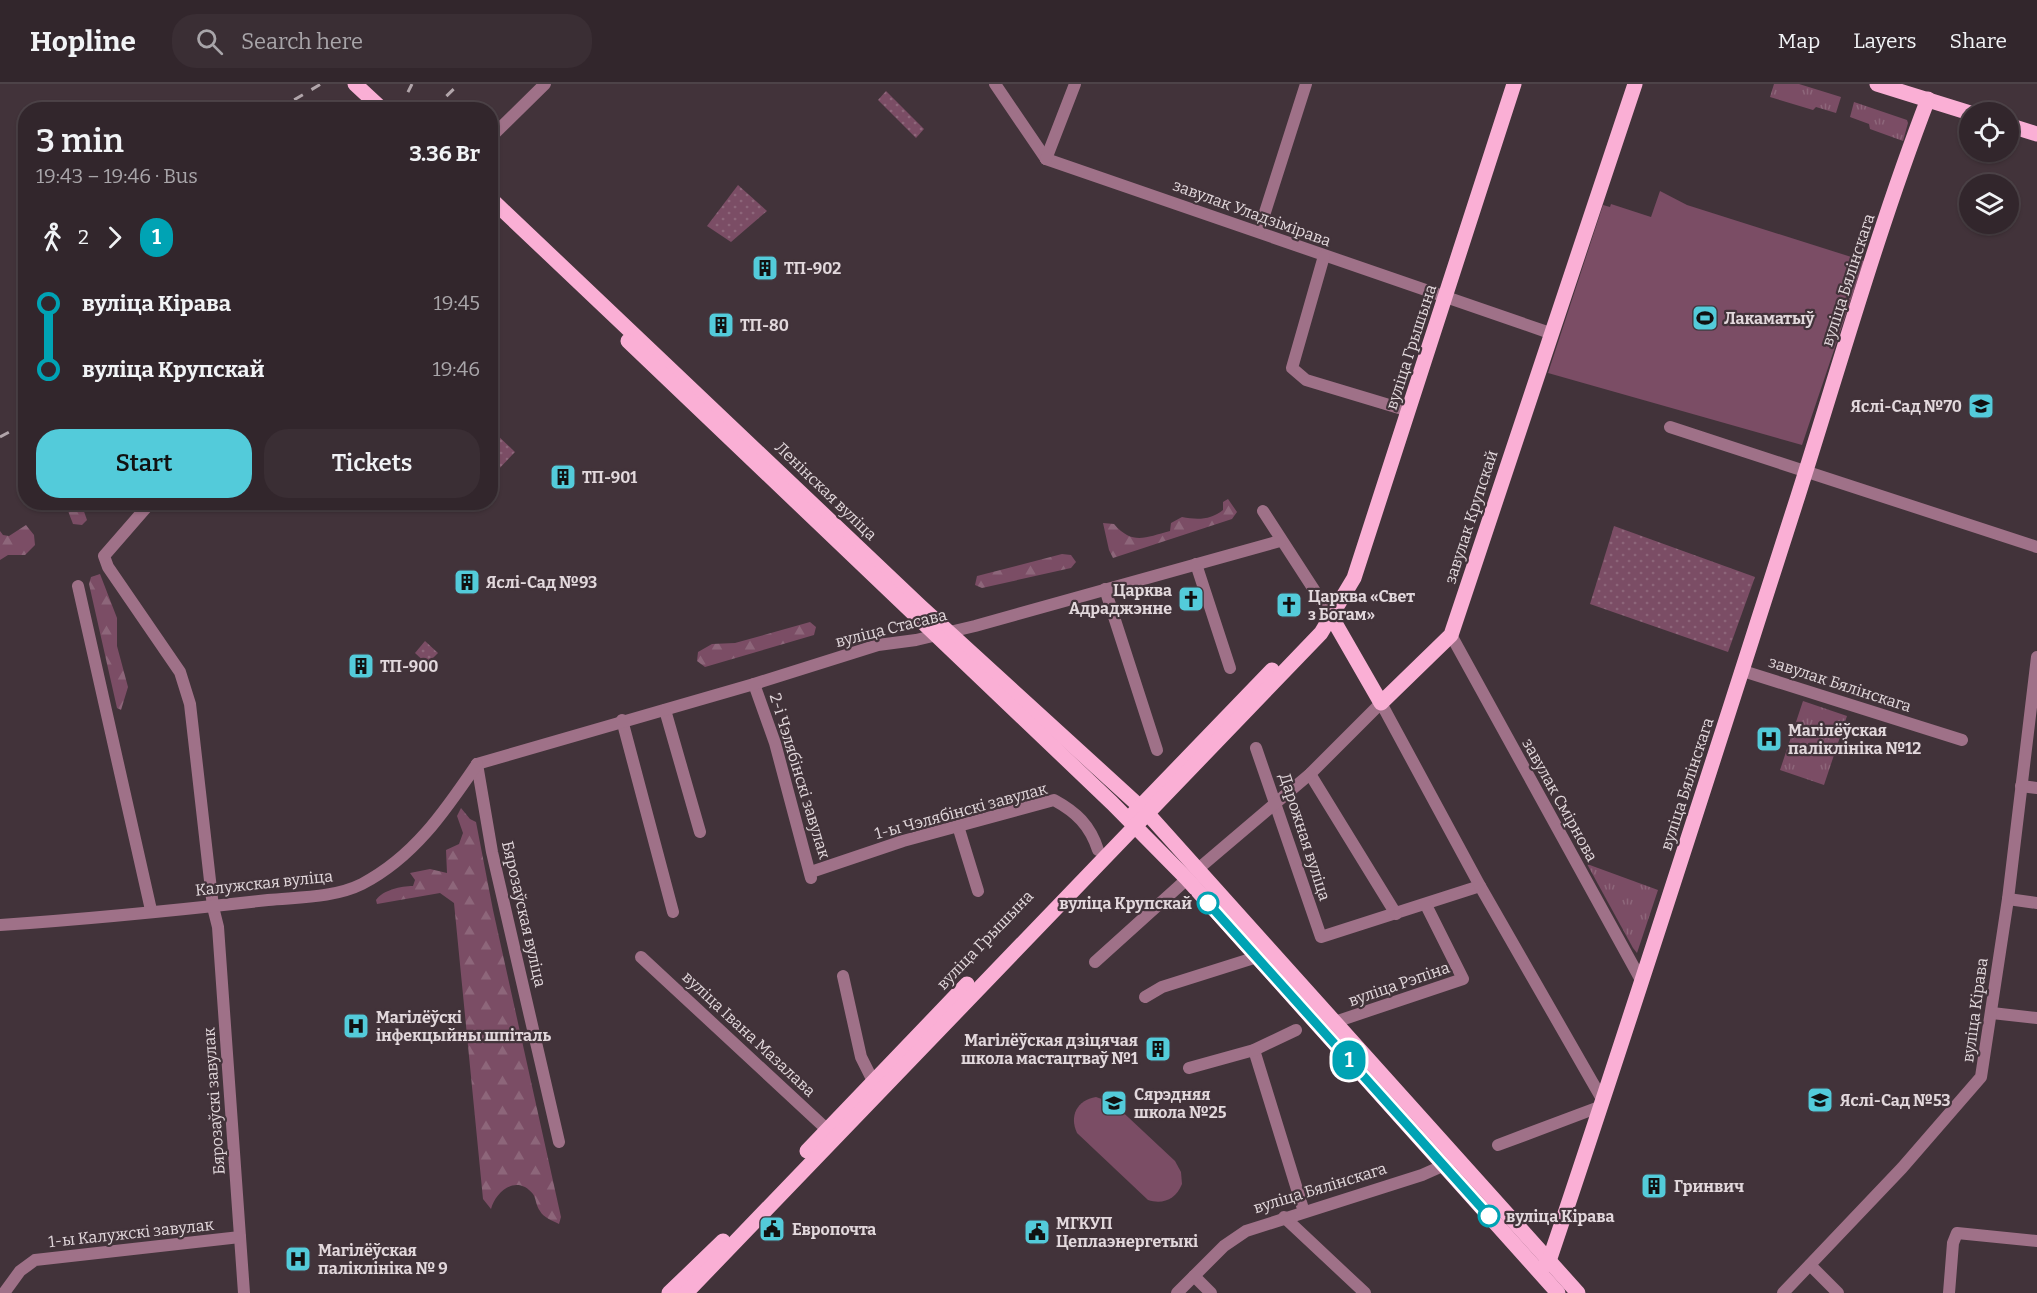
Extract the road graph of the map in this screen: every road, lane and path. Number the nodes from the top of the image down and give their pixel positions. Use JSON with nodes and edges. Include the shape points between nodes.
{"nodes":[{"id":1,"x":356,"y":84,"type":"edge"},
{"id":2,"x":369,"y":84,"type":"edge"},
{"id":3,"x":545,"y":84,"type":"edge"},
{"id":4,"x":995,"y":84,"type":"edge"},
{"id":5,"x":1074,"y":84,"type":"edge"},
{"id":6,"x":1306,"y":84,"type":"edge"},
{"id":7,"x":1514,"y":84,"type":"edge"},
{"id":8,"x":1635,"y":84,"type":"edge"},
{"id":9,"x":1877,"y":84,"type":"edge"},
{"id":10,"x":1928,"y":99,"type":"junction"},
{"id":11,"x":375,"y":102,"type":"edge"},
{"id":12,"x":388,"y":102,"type":"edge"},
{"id":13,"x":1959,"y":109,"type":"edge"},
{"id":14,"x":2019,"y":128,"type":"edge"},
{"id":15,"x":498,"y":130,"type":"edge"},
{"id":16,"x":2037,"y":134,"type":"edge"},
{"id":17,"x":1046,"y":159,"type":"junction"},
{"id":18,"x":498,"y":206,"type":"edge"},
{"id":19,"x":498,"y":217,"type":"edge"},
{"id":20,"x":1259,"y":231,"type":"junction"},
{"id":21,"x":1324,"y":256,"type":"junction"},
{"id":22,"x":573,"y":282,"type":"junction"},
{"id":23,"x":1447,"y":296,"type":"junction"},
{"id":24,"x":1550,"y":333,"type":"junction"},
{"id":25,"x":1409,"y":411,"type":"junction"},
{"id":26,"x":1670,"y":427,"type":"dead end"},
{"id":27,"x":1806,"y":472,"type":"junction"},
{"id":28,"x":145,"y":510,"type":"edge"},
{"id":29,"x":1263,"y":511,"type":"dead end"},
{"id":30,"x":1280,"y":541,"type":"junction"},
{"id":31,"x":2037,"y":547,"type":"edge"},
{"id":32,"x":1196,"y":564,"type":"junction"},
{"id":33,"x":78,"y":586,"type":"dead end"},
{"id":34,"x":1105,"y":589,"type":"junction"},
{"id":35,"x":1331,"y":616,"type":"junction"},
{"id":36,"x":941,"y":633,"type":"junction"},
{"id":37,"x":1451,"y":635,"type":"junction"},
{"id":38,"x":2037,"y":657,"type":"edge"},
{"id":39,"x":1230,"y":668,"type":"dead end"},
{"id":40,"x":1743,"y":670,"type":"junction"},
{"id":41,"x":2036,"y":673,"type":"edge"},
{"id":42,"x":754,"y":684,"type":"junction"},
{"id":43,"x":1381,"y":704,"type":"junction"},
{"id":44,"x":665,"y":710,"type":"junction"},
{"id":45,"x":622,"y":720,"type":"junction"},
{"id":46,"x":1962,"y":740,"type":"dead end"},
{"id":47,"x":1256,"y":748,"type":"dead end"},
{"id":48,"x":1157,"y":750,"type":"dead end"},
{"id":49,"x":477,"y":764,"type":"junction"},
{"id":50,"x":1310,"y":774,"type":"junction"},
{"id":51,"x":2021,"y":786,"type":"junction"},
{"id":52,"x":2037,"y":788,"type":"edge"},
{"id":53,"x":1277,"y":802,"type":"junction"},
{"id":54,"x":1144,"y":811,"type":"junction"},
{"id":55,"x":1132,"y":823,"type":"junction"},
{"id":56,"x":958,"y":826,"type":"junction"},
{"id":57,"x":700,"y":832,"type":"dead end"},
{"id":58,"x":1098,"y":849,"type":"junction"},
{"id":59,"x":1192,"y":874,"type":"junction"},
{"id":60,"x":811,"y":875,"type":"joint"},
{"id":61,"x":1480,"y":886,"type":"junction"},
{"id":62,"x":978,"y":891,"type":"dead end"},
{"id":63,"x":2007,"y":900,"type":"junction"},
{"id":64,"x":2037,"y":903,"type":"edge"},
{"id":65,"x":1426,"y":905,"type":"junction"},
{"id":66,"x":213,"y":907,"type":"junction"},
{"id":67,"x":151,"y":910,"type":"junction"},
{"id":68,"x":673,"y":912,"type":"dead end"},
{"id":69,"x":1396,"y":914,"type":"junction"},
{"id":70,"x":0,"y":925,"type":"edge"},
{"id":71,"x":641,"y":957,"type":"dead end"},
{"id":72,"x":1257,"y":957,"type":"junction"},
{"id":73,"x":1095,"y":962,"type":"dead end"},
{"id":74,"x":843,"y":976,"type":"dead end"},
{"id":75,"x":1641,"y":980,"type":"junction"},
{"id":76,"x":1145,"y":997,"type":"dead end"},
{"id":77,"x":1992,"y":1013,"type":"junction"},
{"id":78,"x":2037,"y":1018,"type":"edge"},
{"id":79,"x":1335,"y":1022,"type":"junction"},
{"id":80,"x":1296,"y":1030,"type":"dead end"},
{"id":81,"x":1254,"y":1050,"type":"junction"},
{"id":82,"x":1189,"y":1068,"type":"dead end"},
{"id":83,"x":873,"y":1081,"type":"junction"},
{"id":84,"x":1600,"y":1103,"type":"junction"},
{"id":85,"x":831,"y":1133,"type":"junction"},
{"id":86,"x":559,"y":1142,"type":"dead end"},
{"id":87,"x":1498,"y":1145,"type":"dead end"},
{"id":88,"x":1450,"y":1163,"type":"junction"},
{"id":89,"x":1304,"y":1212,"type":"junction"},
{"id":90,"x":1284,"y":1217,"type":"junction"},
{"id":91,"x":240,"y":1238,"type":"junction"},
{"id":92,"x":2037,"y":1241,"type":"edge"},
{"id":93,"x":1810,"y":1265,"type":"junction"},
{"id":94,"x":1544,"y":1266,"type":"junction"},
{"id":95,"x":1194,"y":1276,"type":"junction"},
{"id":96,"x":4,"y":1293,"type":"edge"},
{"id":97,"x":244,"y":1293,"type":"edge"},
{"id":98,"x":669,"y":1293,"type":"edge"},
{"id":99,"x":686,"y":1293,"type":"edge"},
{"id":100,"x":1178,"y":1293,"type":"edge"},
{"id":101,"x":1211,"y":1293,"type":"edge"},
{"id":102,"x":1365,"y":1293,"type":"edge"},
{"id":103,"x":1558,"y":1293,"type":"edge"},
{"id":104,"x":1578,"y":1293,"type":"edge"},
{"id":105,"x":1783,"y":1293,"type":"edge"},
{"id":106,"x":1838,"y":1293,"type":"edge"},
{"id":107,"x":1949,"y":1293,"type":"edge"}],
"edges":[{"from":1,"to":11,"type":"main road"},
{"from":2,"to":12,"type":"main road"},
{"from":3,"to":15,"type":"street"},
{"from":4,"to":17,"type":"street"},
{"from":5,"to":17,"type":"street"},
{"from":6,"to":20,"type":"street"},
{"from":7,"to":23,"type":"main road","name":"вуліца Грышына"},
{"from":8,"to":24,"type":"main road","name":"завулак Крупскай"},
{"from":9,"to":10,"type":"main road"},
{"from":10,"to":13,"type":"main road"},
{"from":10,"to":27,"type":"main road","name":"вуліца Бялінскага","via":[[1869,269]]},
{"from":14,"to":16,"type":"main road"},
{"from":17,"to":20,"type":"street","name":"завулак Уладзімірава"},
{"from":18,"to":22,"type":"main road","name":"Ленінская вуліца"},
{"from":19,"to":22,"type":"main road","name":"Ленінская вуліца"},
{"from":20,"to":21,"type":"street","name":"завулак Уладзімірава"},
{"from":21,"to":23,"type":"street","name":"завулак Уладзімірава"},
{"from":21,"to":25,"type":"street","via":[[1292,368],[1306,380]]},
{"from":22,"to":36,"type":"main road","name":"Ленінская вуліца"},
{"from":23,"to":24,"type":"street","name":"завулак Уладзімірава"},
{"from":23,"to":25,"type":"main road","name":"вуліца Грышына"},
{"from":24,"to":37,"type":"main road","name":"завулак Крупскай"},
{"from":25,"to":35,"type":"main road","name":"вуліца Грышына","via":[[1354,578]]},
{"from":26,"to":27,"type":"street"},
{"from":27,"to":31,"type":"street"},
{"from":27,"to":40,"type":"main road","name":"вуліца Бялінскага"},
{"from":28,"to":66,"type":"street","name":"Бярозаўскі завулак","via":[[104,556],[180,672],[190,704]]},
{"from":29,"to":30,"type":"street"},
{"from":30,"to":32,"type":"street","name":"вуліца Стасава"},
{"from":30,"to":35,"type":"street"},
{"from":32,"to":34,"type":"street","name":"вуліца Стасава"},
{"from":32,"to":39,"type":"street"},
{"from":33,"to":67,"type":"street"},
{"from":34,"to":36,"type":"street","name":"вуліца Стасава"},
{"from":34,"to":48,"type":"street"},
{"from":35,"to":43,"type":"main road"},
{"from":35,"to":54,"type":"main road","name":"вуліца Грышына","via":[[1313,627]]},
{"from":36,"to":42,"type":"street","name":"вуліца Стасава","via":[[878,645]]},
{"from":36,"to":54,"type":"main road","name":"Ленінская вуліца"},
{"from":36,"to":55,"type":"main road","name":"Ленінская вуліца"},
{"from":37,"to":43,"type":"main road","name":"завулак Крупскай"},
{"from":37,"to":75,"type":"street","name":"завулак Смірнова"},
{"from":38,"to":41,"type":"street","name":"вуліца Кірава"},
{"from":40,"to":46,"type":"street","name":"завулак Бялінскага"},
{"from":40,"to":75,"type":"main road","name":"вуліца Бялінскага"},
{"from":41,"to":51,"type":"street","name":"вуліца Кірава"},
{"from":42,"to":44,"type":"street","name":"вуліца Стасава"},
{"from":42,"to":60,"type":"street","name":"2-і Чэлябінскі завулак","via":[[775,743]]},
{"from":43,"to":50,"type":"street","name":"завулак Крупскай"},
{"from":43,"to":61,"type":"street"},
{"from":44,"to":45,"type":"street","name":"вуліца Стасава"},
{"from":44,"to":57,"type":"street"},
{"from":45,"to":49,"type":"street","name":"вуліца Стасава"},
{"from":45,"to":68,"type":"street"},
{"from":47,"to":53,"type":"street","name":"Дарожная вуліца"},
{"from":49,"to":66,"type":"street","name":"Калужская вуліца","via":[[434,827],[361,884],[339,892]]},
{"from":49,"to":86,"type":"street","name":"Бярозаўская вуліца","via":[[492,852]]},
{"from":50,"to":53,"type":"street","name":"завулак Крупскай"},
{"from":50,"to":69,"type":"street"},
{"from":51,"to":52,"type":"street"},
{"from":51,"to":63,"type":"street","name":"вуліца Кірава"},
{"from":53,"to":59,"type":"street","name":"завулак Крупскай"},
{"from":53,"to":69,"type":"street","name":"Дарожная вуліца","via":[[1321,937]]},
{"from":54,"to":55,"type":"main road","name":"вуліца Грышына"},
{"from":54,"to":59,"type":"main road"},
{"from":55,"to":58,"type":"main road","name":"вуліца Грышына"},
{"from":55,"to":59,"type":"main road"},
{"from":55,"to":85,"type":"main road","name":"вуліца Грышына"},
{"from":56,"to":58,"type":"street","name":"1-ы Чэлябінскі завулак","via":[[1054,800],[1088,826]]},
{"from":56,"to":60,"type":"street","name":"1-ы Чэлябінскі завулак","via":[[903,841]]},
{"from":56,"to":62,"type":"street"},
{"from":58,"to":83,"type":"main road","name":"вуліца Грышына"},
{"from":59,"to":72,"type":"main road"},
{"from":59,"to":73,"type":"street","name":"завулак Крупскай"},
{"from":59,"to":79,"type":"main road"},
{"from":61,"to":65,"type":"street"},
{"from":61,"to":84,"type":"street"},
{"from":63,"to":64,"type":"street"},
{"from":63,"to":77,"type":"street","name":"вуліца Кірава"},
{"from":65,"to":69,"type":"street"},
{"from":65,"to":79,"type":"street","name":"вуліца Рэпіна","via":[[1462,979]]},
{"from":66,"to":67,"type":"street","name":"Калужская вуліца"},
{"from":66,"to":91,"type":"street","name":"Бярозаўскі завулак","via":[[218,927]]},
{"from":67,"to":70,"type":"street","name":"Калужская вуліца"},
{"from":71,"to":85,"type":"street","name":"вуліца Iвана Мазалава"},
{"from":72,"to":76,"type":"street","via":[[1162,987]]},
{"from":72,"to":88,"type":"main road"},
{"from":74,"to":83,"type":"street","via":[[861,1057]]},
{"from":75,"to":84,"type":"main road","name":"вуліца Бялінскага"},
{"from":77,"to":78,"type":"street"},
{"from":77,"to":93,"type":"street","name":"вуліца Кірава","via":[[1981,1077],[1910,1160]]},
{"from":79,"to":88,"type":"main road"},
{"from":80,"to":81,"type":"street"},
{"from":81,"to":82,"type":"street"},
{"from":81,"to":89,"type":"street"},
{"from":83,"to":85,"type":"main road","name":"вуліца Грышына"},
{"from":84,"to":87,"type":"street"},
{"from":84,"to":94,"type":"main road","name":"вуліца Бялінскага"},
{"from":85,"to":98,"type":"main road","name":"вуліца Грышына"},
{"from":85,"to":99,"type":"main road","name":"вуліца Грышына"},
{"from":88,"to":89,"type":"street","name":"вуліца Бялінскага"},
{"from":88,"to":94,"type":"main road"},
{"from":89,"to":90,"type":"street","name":"вуліца Бялінскага"},
{"from":90,"to":95,"type":"street","name":"вуліца Бялінскага","via":[[1245,1231]]},
{"from":90,"to":102,"type":"street"},
{"from":91,"to":96,"type":"street","name":"1-ы Калужскі завулак","via":[[35,1260],[20,1271]]},
{"from":91,"to":97,"type":"street","name":"Бярозаўскі завулак"},
{"from":92,"to":107,"type":"street","via":[[1957,1233]]},
{"from":93,"to":105,"type":"street","name":"вуліца Кірава"},
{"from":93,"to":106,"type":"street"},
{"from":94,"to":103,"type":"main road"},
{"from":94,"to":104,"type":"main road"},
{"from":95,"to":100,"type":"street","name":"вуліца Бялінскага"},
{"from":95,"to":101,"type":"street"}]}
